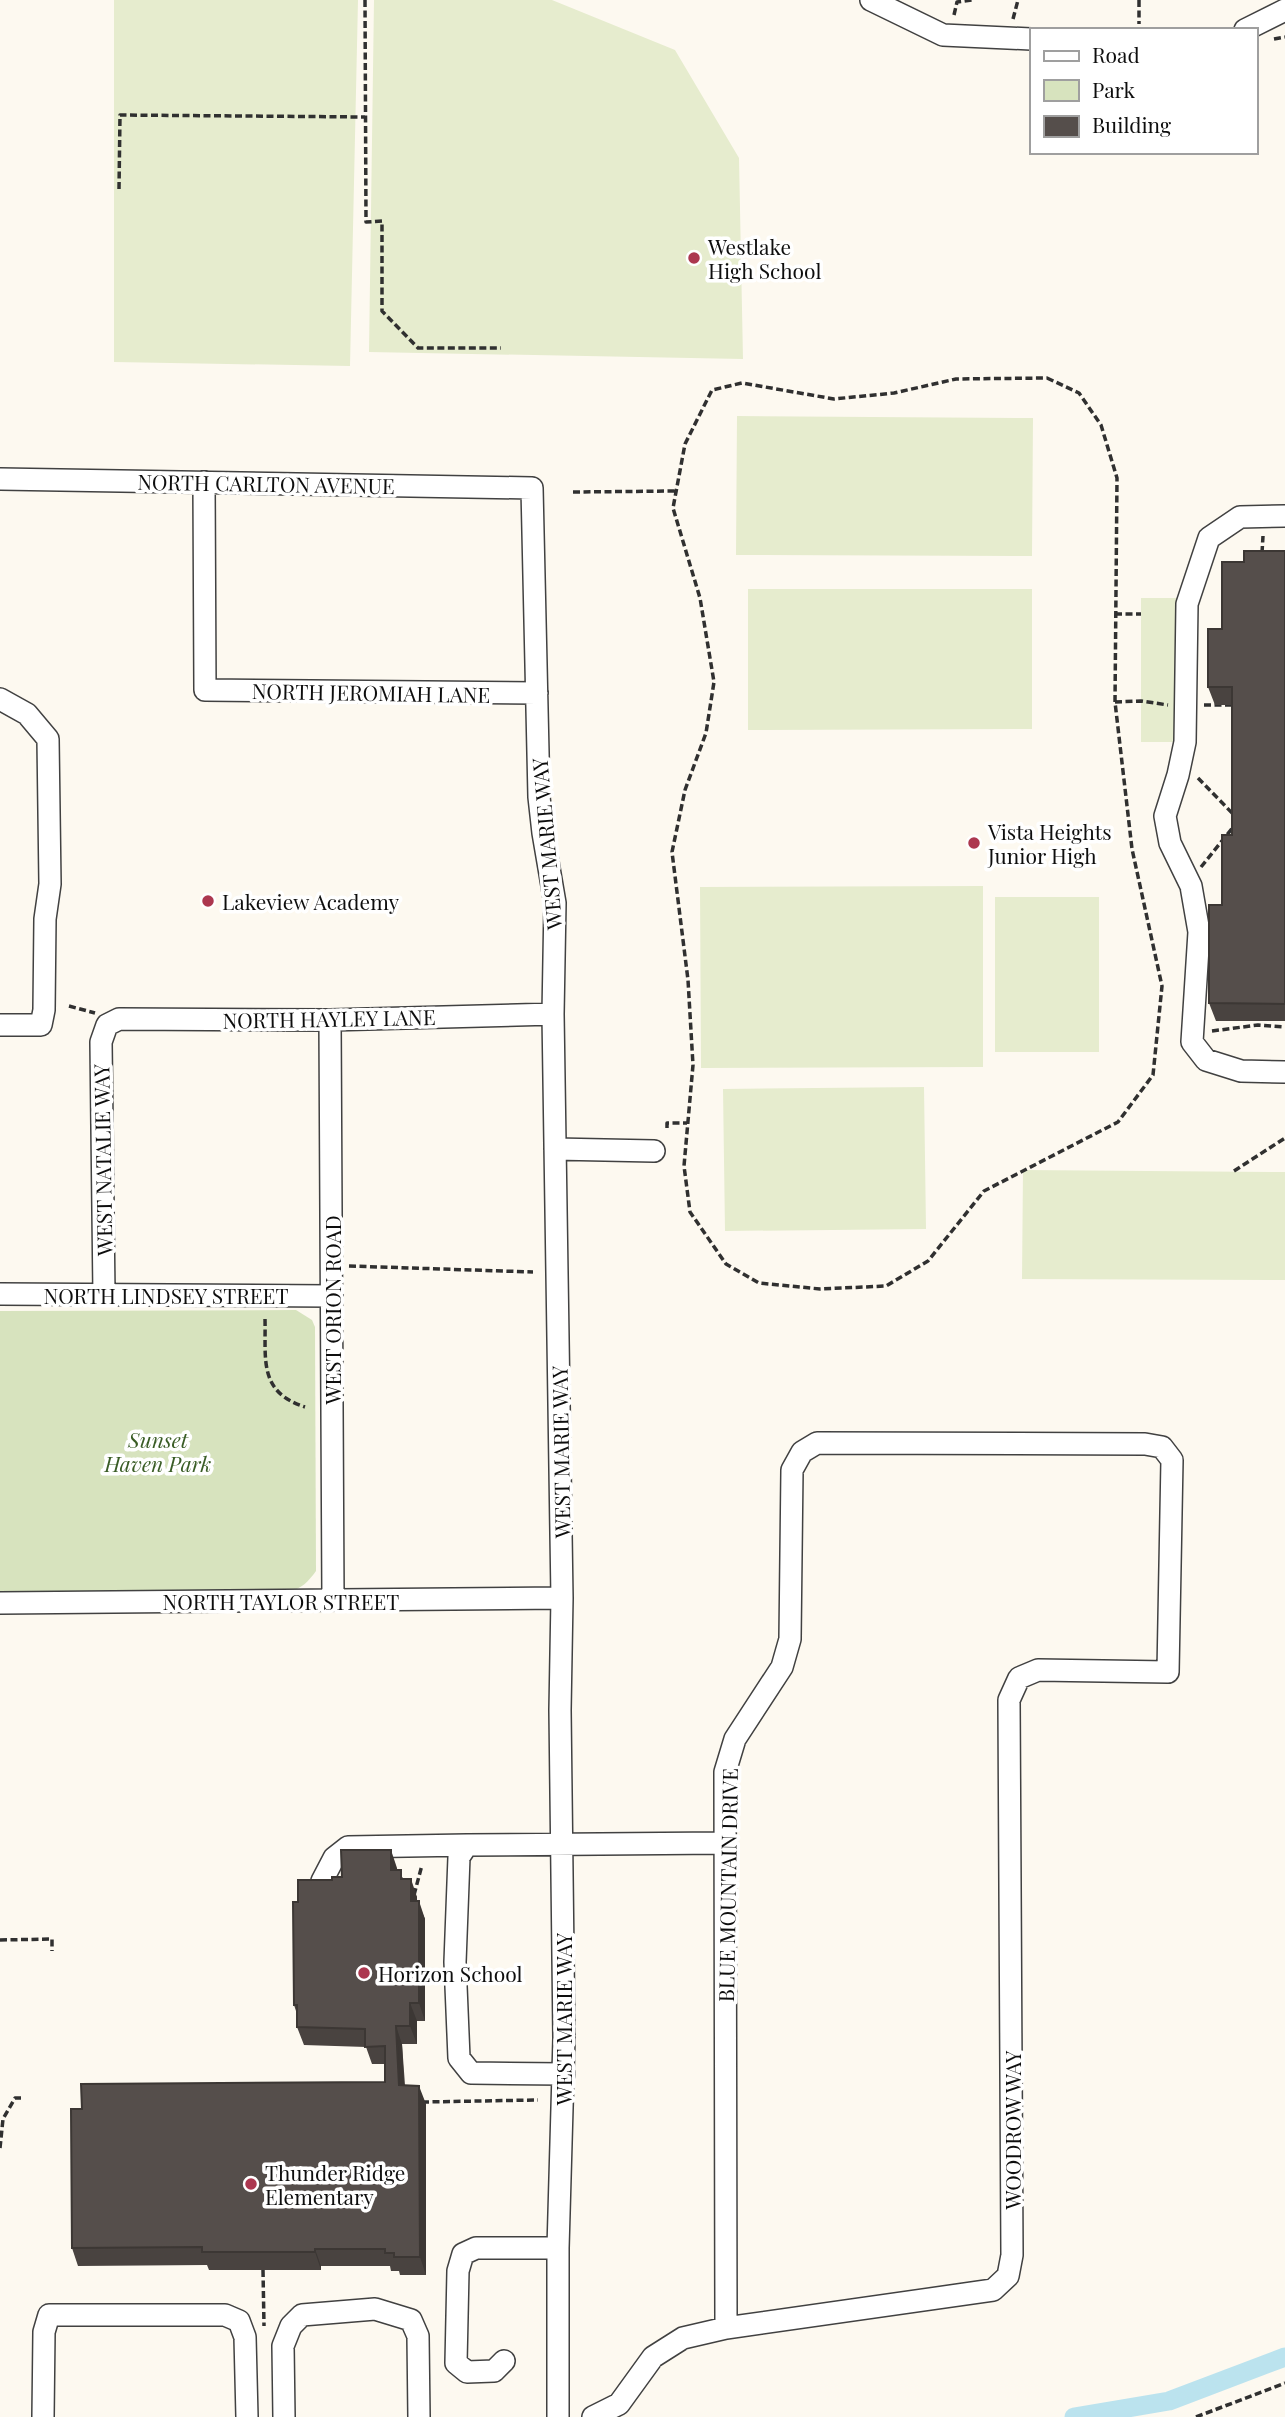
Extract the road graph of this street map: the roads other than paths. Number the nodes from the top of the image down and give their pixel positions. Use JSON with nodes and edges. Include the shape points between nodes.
{"nodes":[{"id":1,"x":871,"y":0,"type":"edge"},
{"id":2,"x":1285,"y":10,"type":"edge"},
{"id":3,"x":1249,"y":28,"type":"edge"},
{"id":4,"x":1030,"y":39,"type":"edge"},
{"id":5,"x":0,"y":479,"type":"edge"},
{"id":6,"x":204,"y":482,"type":"junction"},
{"id":7,"x":532,"y":488,"type":"joint"},
{"id":8,"x":1285,"y":516,"type":"edge"},
{"id":9,"x":537,"y":693,"type":"junction"},
{"id":10,"x":0,"y":699,"type":"edge"},
{"id":11,"x":553,"y":1014,"type":"junction"},
{"id":12,"x":104,"y":1020,"type":"joint"},
{"id":13,"x":330,"y":1020,"type":"junction"},
{"id":14,"x":0,"y":1025,"type":"edge"},
{"id":15,"x":1285,"y":1072,"type":"edge"},
{"id":16,"x":555,"y":1149,"type":"junction"},
{"id":17,"x":654,"y":1151,"type":"dead end"},
{"id":18,"x":0,"y":1294,"type":"edge"},
{"id":19,"x":104,"y":1295,"type":"junction"},
{"id":20,"x":332,"y":1296,"type":"junction"},
{"id":21,"x":1167,"y":1452,"type":"joint"},
{"id":22,"x":562,"y":1598,"type":"junction"},
{"id":23,"x":332,"y":1600,"type":"junction"},
{"id":24,"x":0,"y":1603,"type":"edge"},
{"id":25,"x":724,"y":1843,"type":"junction"},
{"id":26,"x":562,"y":1844,"type":"junction"},
{"id":27,"x":467,"y":1845,"type":"junction"},
{"id":28,"x":322,"y":1881,"type":"edge"},
{"id":29,"x":564,"y":2074,"type":"junction"},
{"id":30,"x":558,"y":2248,"type":"junction"},
{"id":31,"x":726,"y":2328,"type":"junction"},
{"id":32,"x":504,"y":2361,"type":"dead end"},
{"id":33,"x":43,"y":2417,"type":"edge"},
{"id":34,"x":247,"y":2417,"type":"edge"},
{"id":35,"x":284,"y":2417,"type":"edge"},
{"id":36,"x":419,"y":2417,"type":"edge"},
{"id":37,"x":558,"y":2417,"type":"edge"},
{"id":38,"x":593,"y":2417,"type":"edge"}],
"edges":[{"from":1,"to":4,"type":"street","via":[[943,35]]},
{"from":2,"to":3,"type":"street"},
{"from":5,"to":6,"type":"street","name":"NORTH CARLTON AVENUE"},
{"from":6,"to":7,"type":"street","name":"NORTH CARLTON AVENUE"},
{"from":6,"to":9,"type":"street","name":"NORTH JEROMIAH LANE","via":[[205,690]]},
{"from":7,"to":9,"type":"street","name":"WEST MARIE WAY"},
{"from":8,"to":15,"type":"street","via":[[1240,517],[1209,538],[1187,604],[1195,706],[1165,816],[1170,843],[1189,882],[1199,933],[1192,1042],[1206,1060],[1241,1071]]},
{"from":9,"to":11,"type":"street","name":"WEST MARIE WAY","via":[[542,833],[555,903]]},
{"from":10,"to":14,"type":"street","via":[[27,714],[48,739],[50,884],[41,1025]]},
{"from":11,"to":13,"type":"street","name":"NORTH HAYLEY LANE"},
{"from":11,"to":16,"type":"street","name":"WEST MARIE WAY"},
{"from":12,"to":13,"type":"street","name":"NORTH HAYLEY LANE"},
{"from":12,"to":19,"type":"street","name":"WEST NATALIE WAY"},
{"from":13,"to":20,"type":"street","name":"WEST ORION ROAD"},
{"from":16,"to":17,"type":"street"},
{"from":16,"to":22,"type":"street","name":"WEST MARIE WAY"},
{"from":18,"to":19,"type":"street","name":"NORTH LINDSEY STREET"},
{"from":19,"to":20,"type":"street","name":"NORTH LINDSEY STREET"},
{"from":20,"to":23,"type":"street","name":"WEST ORION ROAD"},
{"from":21,"to":25,"type":"street","name":"BLUE MOUNTAIN DRIVE","via":[[1145,1444],[817,1443],[802,1452],[792,1470],[790,1639],[782,1667],[734,1739],[725,1772]]},
{"from":21,"to":31,"type":"street","name":"WOODROW WAY","via":[[1172,1460],[1168,1672],[1038,1670],[1019,1678],[1009,1700],[1012,2255],[1008,2276],[993,2290]]},
{"from":22,"to":23,"type":"street","name":"NORTH TAYLOR STREET"},
{"from":22,"to":26,"type":"street","name":"WEST MARIE WAY"},
{"from":23,"to":24,"type":"street","name":"NORTH TAYLOR STREET"},
{"from":25,"to":26,"type":"street"},
{"from":25,"to":31,"type":"street","name":"BLUE MOUNTAIN DRIVE"},
{"from":26,"to":27,"type":"street"},
{"from":26,"to":29,"type":"street","name":"WEST MARIE WAY"},
{"from":27,"to":28,"type":"street","via":[[348,1847],[334,1858]]},
{"from":27,"to":29,"type":"street","via":[[459,1857],[457,1905],[459,2059],[471,2073]]},
{"from":29,"to":30,"type":"street","name":"WEST MARIE WAY"},
{"from":30,"to":32,"type":"street","via":[[477,2248],[463,2254],[457,2271],[456,2363],[467,2372],[494,2371]]},
{"from":30,"to":37,"type":"street","name":"WEST MARIE WAY"},
{"from":31,"to":38,"type":"street","name":"WOODROW WAY","via":[[683,2338],[653,2357],[620,2404]]},
{"from":33,"to":34,"type":"street","via":[[44,2332],[49,2315],[225,2315],[239,2321],[245,2337]]},
{"from":35,"to":36,"type":"street","via":[[283,2346],[291,2326],[302,2315],[375,2309],[411,2320],[418,2336]]}]}
